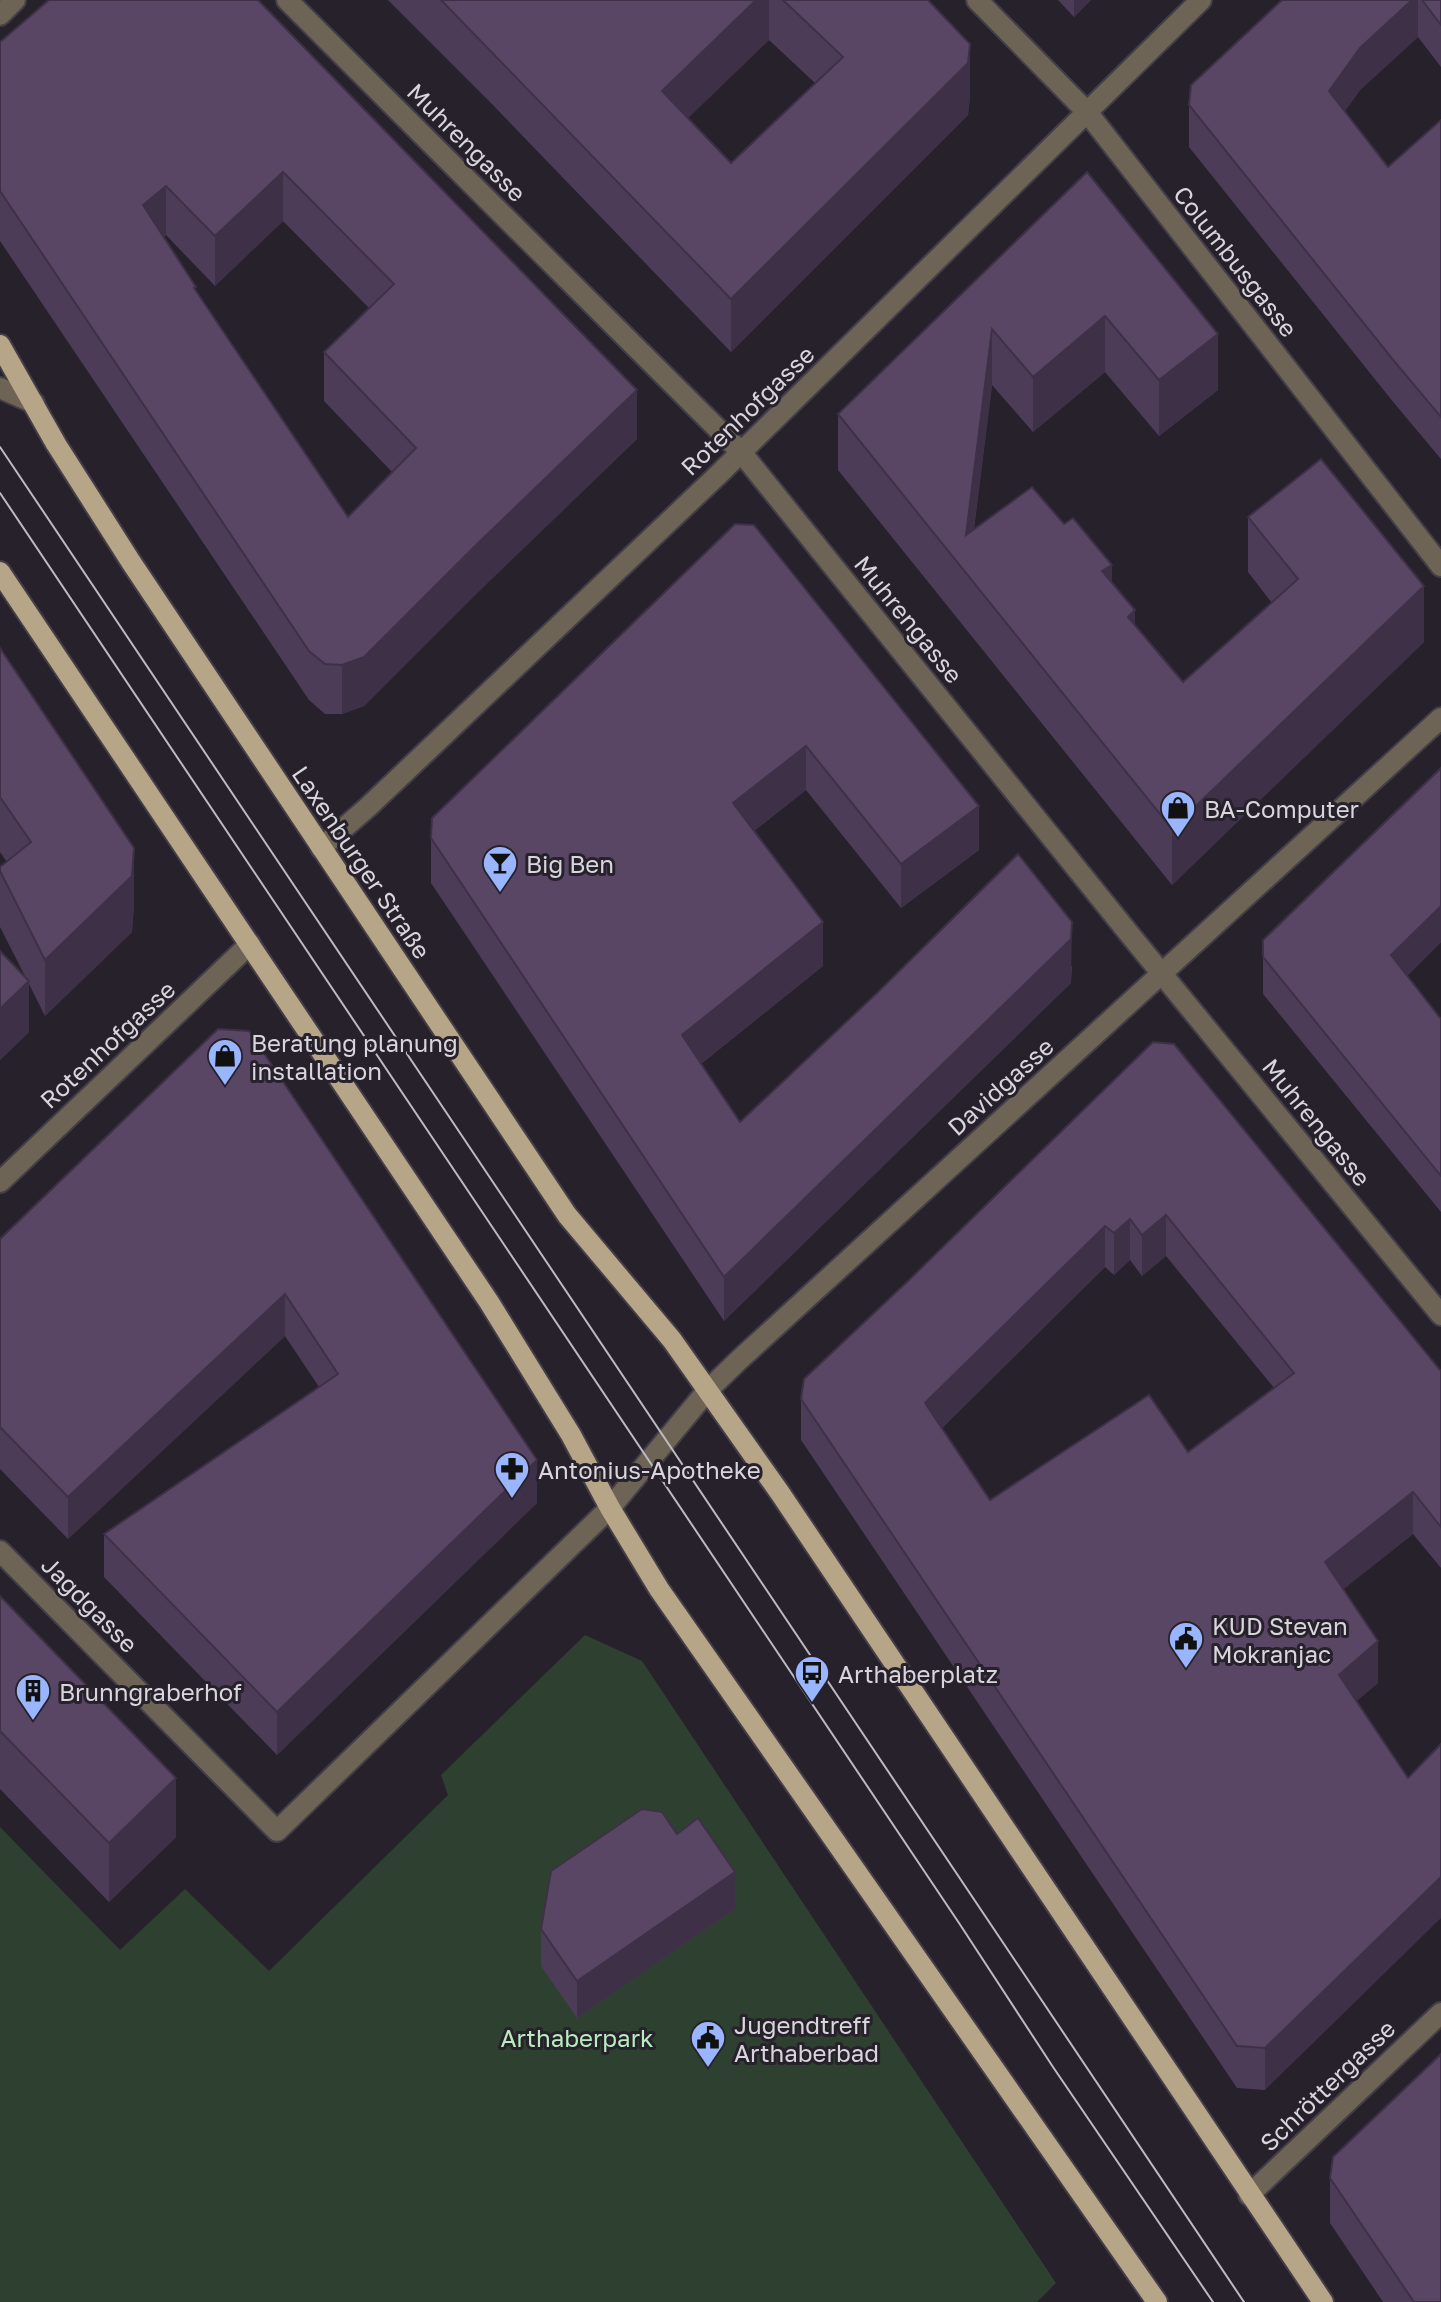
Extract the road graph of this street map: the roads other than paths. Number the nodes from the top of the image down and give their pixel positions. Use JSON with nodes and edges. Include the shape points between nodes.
{"nodes":[{"id":1,"x":15,"y":0,"type":"edge"},
{"id":2,"x":287,"y":0,"type":"edge"},
{"id":3,"x":977,"y":0,"type":"edge"},
{"id":4,"x":1201,"y":0,"type":"edge"},
{"id":5,"x":0,"y":15,"type":"edge"},
{"id":6,"x":1087,"y":112,"type":"junction"},
{"id":7,"x":0,"y":345,"type":"edge"},
{"id":8,"x":0,"y":388,"type":"edge"},
{"id":9,"x":34,"y":403,"type":"junction"},
{"id":10,"x":741,"y":452,"type":"junction"},
{"id":11,"x":1441,"y":566,"type":"edge"},
{"id":12,"x":0,"y":572,"type":"edge"},
{"id":13,"x":1441,"y":718,"type":"edge"},
{"id":14,"x":321,"y":848,"type":"junction"},
{"id":15,"x":250,"y":944,"type":"junction"},
{"id":16,"x":1162,"y":972,"type":"junction"},
{"id":17,"x":0,"y":1182,"type":"edge"},
{"id":18,"x":1441,"y":1315,"type":"edge"},
{"id":19,"x":707,"y":1391,"type":"junction"},
{"id":20,"x":610,"y":1508,"type":"junction"},
{"id":21,"x":0,"y":1551,"type":"edge"},
{"id":22,"x":1441,"y":2013,"type":"edge"},
{"id":23,"x":1249,"y":2195,"type":"junction"},
{"id":24,"x":1150,"y":2299,"type":"edge"},
{"id":25,"x":1323,"y":2302,"type":"edge"}],
"edges":[{"from":1,"to":5,"type":"street"},
{"from":2,"to":10,"type":"street","name":"Muhrengasse"},
{"from":3,"to":6,"type":"street","name":"Columbusgasse"},
{"from":4,"to":6,"type":"street","name":"Rotenhofgasse"},
{"from":6,"to":10,"type":"street","name":"Rotenhofgasse"},
{"from":6,"to":11,"type":"street","name":"Columbusgasse"},
{"from":7,"to":9,"type":"main road","name":"Laxenburger Straße"},
{"from":8,"to":9,"type":"street"},
{"from":9,"to":14,"type":"main road","name":"Laxenburger Straße","via":[[83,488]]},
{"from":10,"to":14,"type":"street","name":"Rotenhofgasse"},
{"from":10,"to":16,"type":"street","name":"Muhrengasse"},
{"from":12,"to":15,"type":"main road"},
{"from":13,"to":16,"type":"street","name":"Davidgasse"},
{"from":14,"to":19,"type":"main road","name":"Laxenburger Straße","via":[[567,1215],[672,1340]]},
{"from":15,"to":17,"type":"street","name":"Rotenhofgasse"},
{"from":15,"to":20,"type":"main road","via":[[489,1302]]},
{"from":16,"to":18,"type":"street","name":"Muhrengasse"},
{"from":16,"to":19,"type":"street","name":"Davidgasse"},
{"from":19,"to":20,"type":"street","name":"Davidgasse"},
{"from":19,"to":23,"type":"main road"},
{"from":20,"to":21,"type":"street","name":"Jagdgasse","via":[[277,1831]]},
{"from":20,"to":24,"type":"main road","via":[[659,1589]]},
{"from":22,"to":23,"type":"street","name":"Schröttergasse"},
{"from":23,"to":25,"type":"main road"}]}
